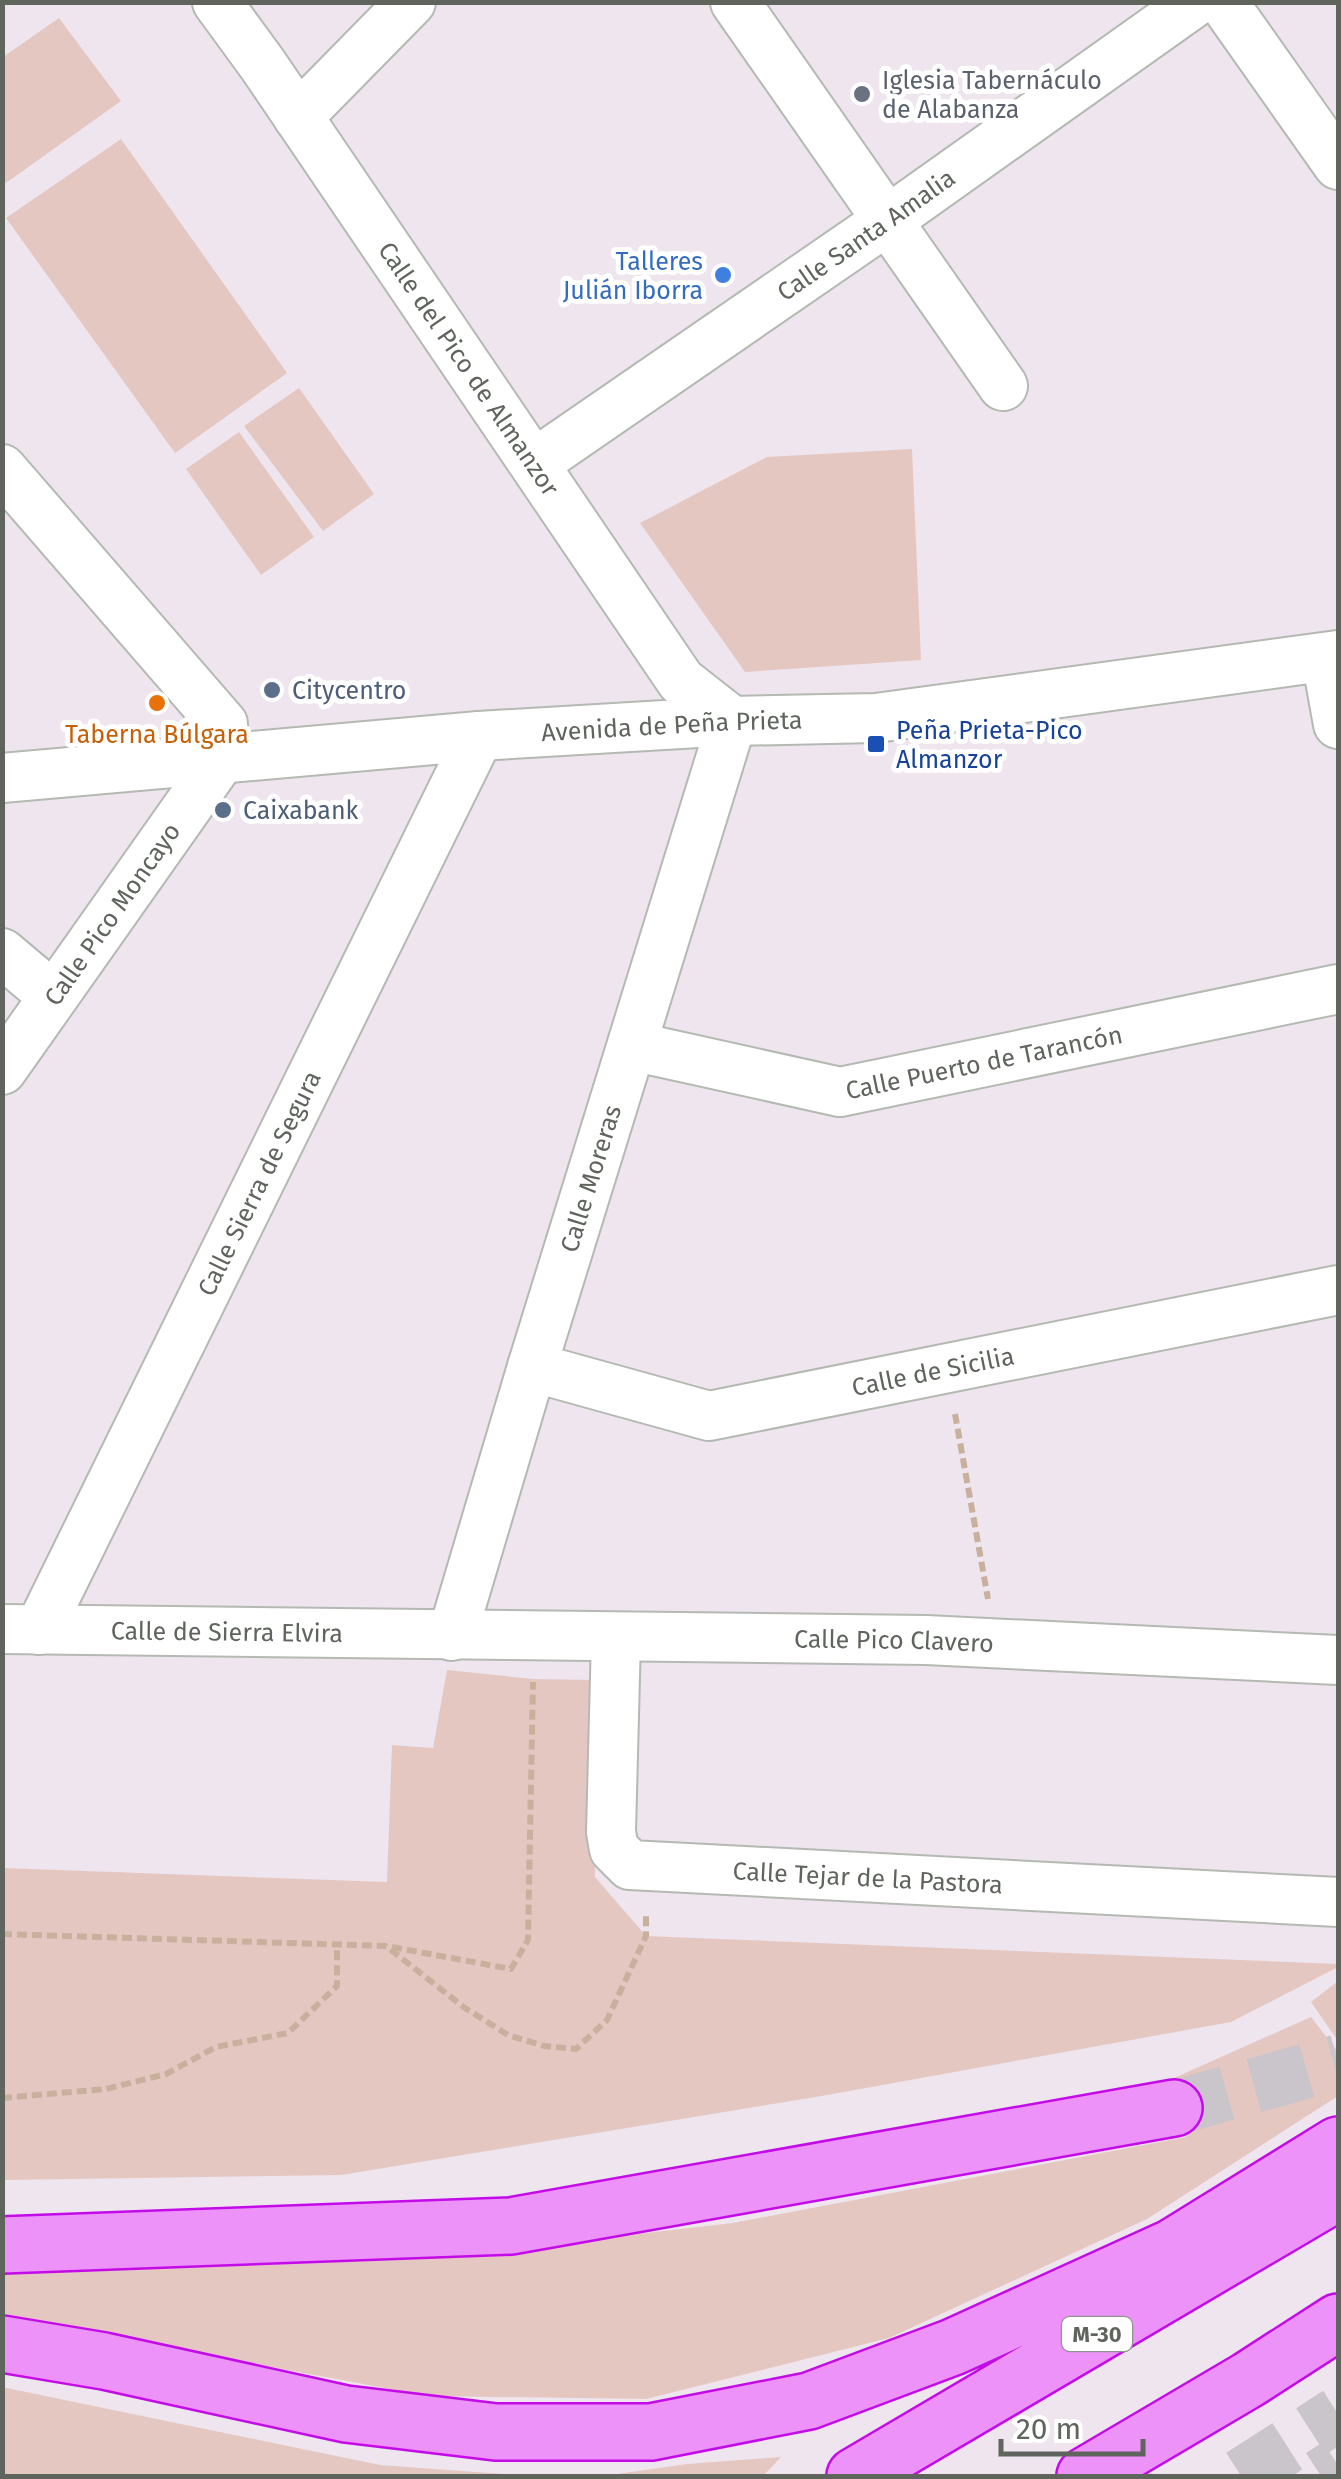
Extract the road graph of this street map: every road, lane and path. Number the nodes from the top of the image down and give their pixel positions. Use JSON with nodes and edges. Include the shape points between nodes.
{"nodes":[{"id":1,"x":217,"y":2,"type":"edge"},
{"id":2,"x":411,"y":2,"type":"edge"},
{"id":3,"x":736,"y":2,"type":"edge"},
{"id":4,"x":1195,"y":2,"type":"edge"},
{"id":5,"x":1223,"y":2,"type":"edge"},
{"id":6,"x":298,"y":117,"type":"junction"},
{"id":7,"x":1338,"y":165,"type":"edge"},
{"id":8,"x":888,"y":220,"type":"junction"},
{"id":9,"x":1002,"y":386,"type":"dead end"},
{"id":10,"x":535,"y":463,"type":"junction"},
{"id":11,"x":2,"y":469,"type":"edge"},
{"id":12,"x":1332,"y":656,"type":"edge"},
{"id":13,"x":732,"y":721,"type":"junction"},
{"id":14,"x":1338,"y":724,"type":"edge"},
{"id":15,"x":478,"y":736,"type":"junction"},
{"id":16,"x":222,"y":758,"type":"junction"},
{"id":17,"x":2,"y":778,"type":"edge"},
{"id":18,"x":2,"y":953,"type":"edge"},
{"id":19,"x":1338,"y":989,"type":"edge"},
{"id":20,"x":52,"y":996,"type":"junction"},
{"id":21,"x":632,"y":1046,"type":"junction"},
{"id":22,"x":2,"y":1070,"type":"edge"},
{"id":23,"x":1338,"y":1290,"type":"edge"},
{"id":24,"x":532,"y":1366,"type":"junction"},
{"id":25,"x":946,"y":1369,"type":"junction"},
{"id":26,"x":21,"y":1629,"type":"edge"},
{"id":27,"x":452,"y":1636,"type":"junction"},
{"id":28,"x":534,"y":1637,"type":"junction"},
{"id":29,"x":616,"y":1638,"type":"junction"},
{"id":30,"x":996,"y":1644,"type":"junction"},
{"id":31,"x":1338,"y":1660,"type":"edge"},
{"id":32,"x":647,"y":1868,"type":"junction"},
{"id":33,"x":1338,"y":1902,"type":"edge"},
{"id":34,"x":2,"y":1934,"type":"edge"},
{"id":35,"x":337,"y":1946,"type":"junction"},
{"id":36,"x":386,"y":1946,"type":"junction"},
{"id":37,"x":2,"y":2098,"type":"edge"},
{"id":38,"x":1174,"y":2108,"type":"tunnel mouth"},
{"id":39,"x":1338,"y":2145,"type":"edge"},
{"id":40,"x":1338,"y":2192,"type":"edge"},
{"id":41,"x":2,"y":2244,"type":"edge"},
{"id":42,"x":1338,"y":2322,"type":"edge"},
{"id":43,"x":2,"y":2344,"type":"edge"},
{"id":44,"x":855,"y":2476,"type":"edge"},
{"id":45,"x":1085,"y":2476,"type":"edge"}],
"edges":[{"from":1,"to":6,"type":"street","name":"Calle del Pico de Almanzor"},
{"from":2,"to":6,"type":"street"},
{"from":3,"to":8,"type":"street"},
{"from":4,"to":8,"type":"street","name":"Calle Santa Amalia"},
{"from":5,"to":7,"type":"street"},
{"from":6,"to":10,"type":"street","name":"Calle del Pico de Almanzor"},
{"from":8,"to":9,"type":"street"},
{"from":8,"to":10,"type":"street","name":"Calle Santa Amalia"},
{"from":10,"to":13,"type":"street","name":"Calle del Pico de Almanzor","via":[[681,680]]},
{"from":11,"to":16,"type":"street","via":[[223,724]]},
{"from":12,"to":13,"type":"street","name":"Avenida de Peña Prieta","via":[[876,718]]},
{"from":12,"to":14,"type":"street"},
{"from":13,"to":15,"type":"street","name":"Avenida de Peña Prieta"},
{"from":13,"to":21,"type":"street","name":"Calle Moreras"},
{"from":15,"to":16,"type":"street","name":"Avenida de Peña Prieta"},
{"from":15,"to":26,"type":"street","name":"Calle Sierra de Segura"},
{"from":16,"to":17,"type":"street","name":"Avenida de Peña Prieta"},
{"from":16,"to":20,"type":"street","name":"Calle Pico Moncayo"},
{"from":18,"to":20,"type":"street"},
{"from":19,"to":21,"type":"street","name":"Calle Puerto de Tarancón","via":[[840,1092]]},
{"from":20,"to":22,"type":"street","name":"Calle Pico Moncayo"},
{"from":21,"to":24,"type":"street","name":"Calle Moreras"},
{"from":23,"to":25,"type":"street","name":"Calle de Sicilia"},
{"from":24,"to":25,"type":"street","name":"Calle de Sicilia","via":[[709,1416]]},
{"from":24,"to":27,"type":"street","name":"Calle Moreras"},
{"from":25,"to":30,"type":"path"},
{"from":26,"to":27,"type":"street","name":"Calle de Sierra Elvira"},
{"from":27,"to":28,"type":"street","name":"Calle Pico Clavero"},
{"from":28,"to":29,"type":"street","name":"Calle Pico Clavero"},
{"from":28,"to":36,"type":"path","via":[[528,1940],[510,1969]]},
{"from":29,"to":30,"type":"street","name":"Calle Pico Clavero"},
{"from":29,"to":32,"type":"street","via":[[611,1832],[614,1848],[630,1865]]},
{"from":30,"to":31,"type":"street","name":"Calle Pico Clavero"},
{"from":32,"to":33,"type":"street","name":"Calle Tejar de la Pastora"},
{"from":32,"to":36,"type":"path","via":[[646,1936],[607,2020],[576,2049],[508,2035]]},
{"from":34,"to":35,"type":"path"},
{"from":35,"to":36,"type":"path"},
{"from":35,"to":37,"type":"path","via":[[337,1986],[288,2033],[216,2047],[166,2074],[106,2089]]},
{"from":38,"to":41,"type":"highway","via":[[511,2226]]},
{"from":39,"to":43,"type":"highway","via":[[1173,2247],[953,2347],[808,2400],[651,2432],[496,2432],[346,2414]]},
{"from":40,"to":44,"type":"highway","number":"M-30"},
{"from":42,"to":45,"type":"highway"}]}
